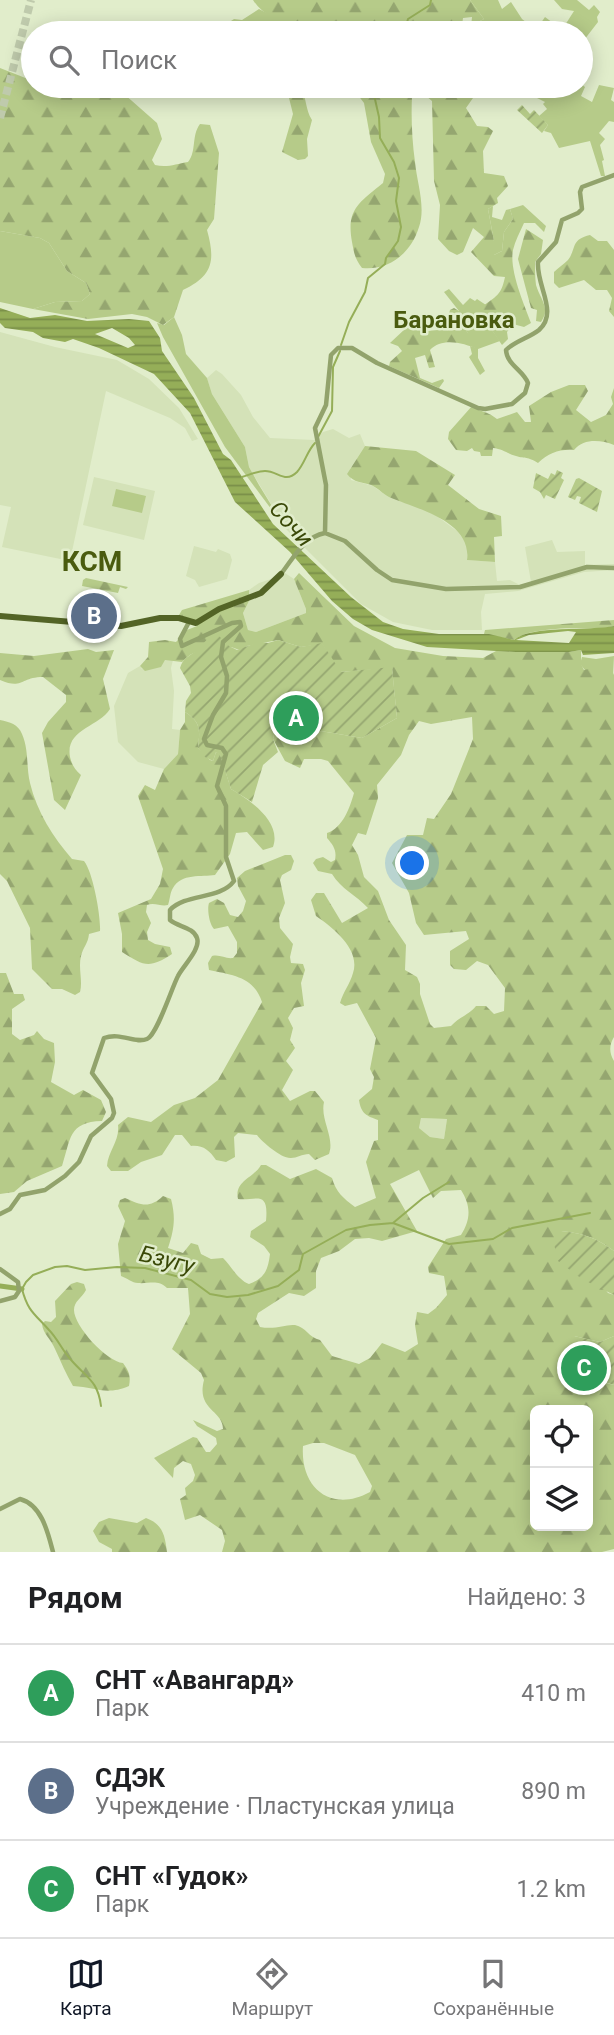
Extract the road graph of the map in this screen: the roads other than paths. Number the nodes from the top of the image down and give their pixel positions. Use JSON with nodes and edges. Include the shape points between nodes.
{"nodes":[{"id":1,"x":614,"y":175,"type":"edge"},
{"id":2,"x":325,"y":533,"type":"junction"},
{"id":3,"x":614,"y":568,"type":"edge"},
{"id":4,"x":281,"y":574,"type":"joint"},
{"id":5,"x":0,"y":616,"type":"edge"},
{"id":6,"x":189,"y":622,"type":"junction"},
{"id":7,"x":0,"y":1214,"type":"edge"},
{"id":8,"x":0,"y":1269,"type":"edge"},
{"id":9,"x":0,"y":1301,"type":"edge"},
{"id":10,"x":0,"y":1509,"type":"edge"},
{"id":11,"x":53,"y":1552,"type":"edge"}],
"edges":[{"from":1,"to":2,"type":"street","via":[[582,187],[582,209],[562,220],[556,242],[538,262],[548,315],[538,330],[506,350],[508,359],[528,381],[520,398],[478,408],[352,348],[341,347],[331,355],[326,405],[314,434],[326,485]]},
{"from":2,"to":3,"type":"street","via":[[345,541],[392,580],[446,589],[520,587],[587,567]]},
{"from":2,"to":4,"type":"street","via":[[305,542]]},
{"from":4,"to":6,"type":"main road","via":[[261,593]]},
{"from":5,"to":6,"type":"main road","via":[[121,626],[160,618]]},
{"from":6,"to":7,"type":"street","via":[[180,639],[182,646],[232,622],[242,626],[223,642],[226,693],[209,723],[205,742],[222,748],[226,757],[217,786],[226,806],[226,857],[233,884],[179,902],[170,911],[170,920],[192,931],[198,944],[178,976],[153,1034],[143,1040],[120,1035],[104,1038],[92,1073],[111,1100],[112,1118],[91,1136],[75,1168],[51,1187],[20,1195]]},
{"from":8,"to":9,"type":"street","via":[[18,1282],[19,1289],[15,1297]]},
{"from":10,"to":11,"type":"street","via":[[20,1499],[28,1502],[45,1525]]}]}
